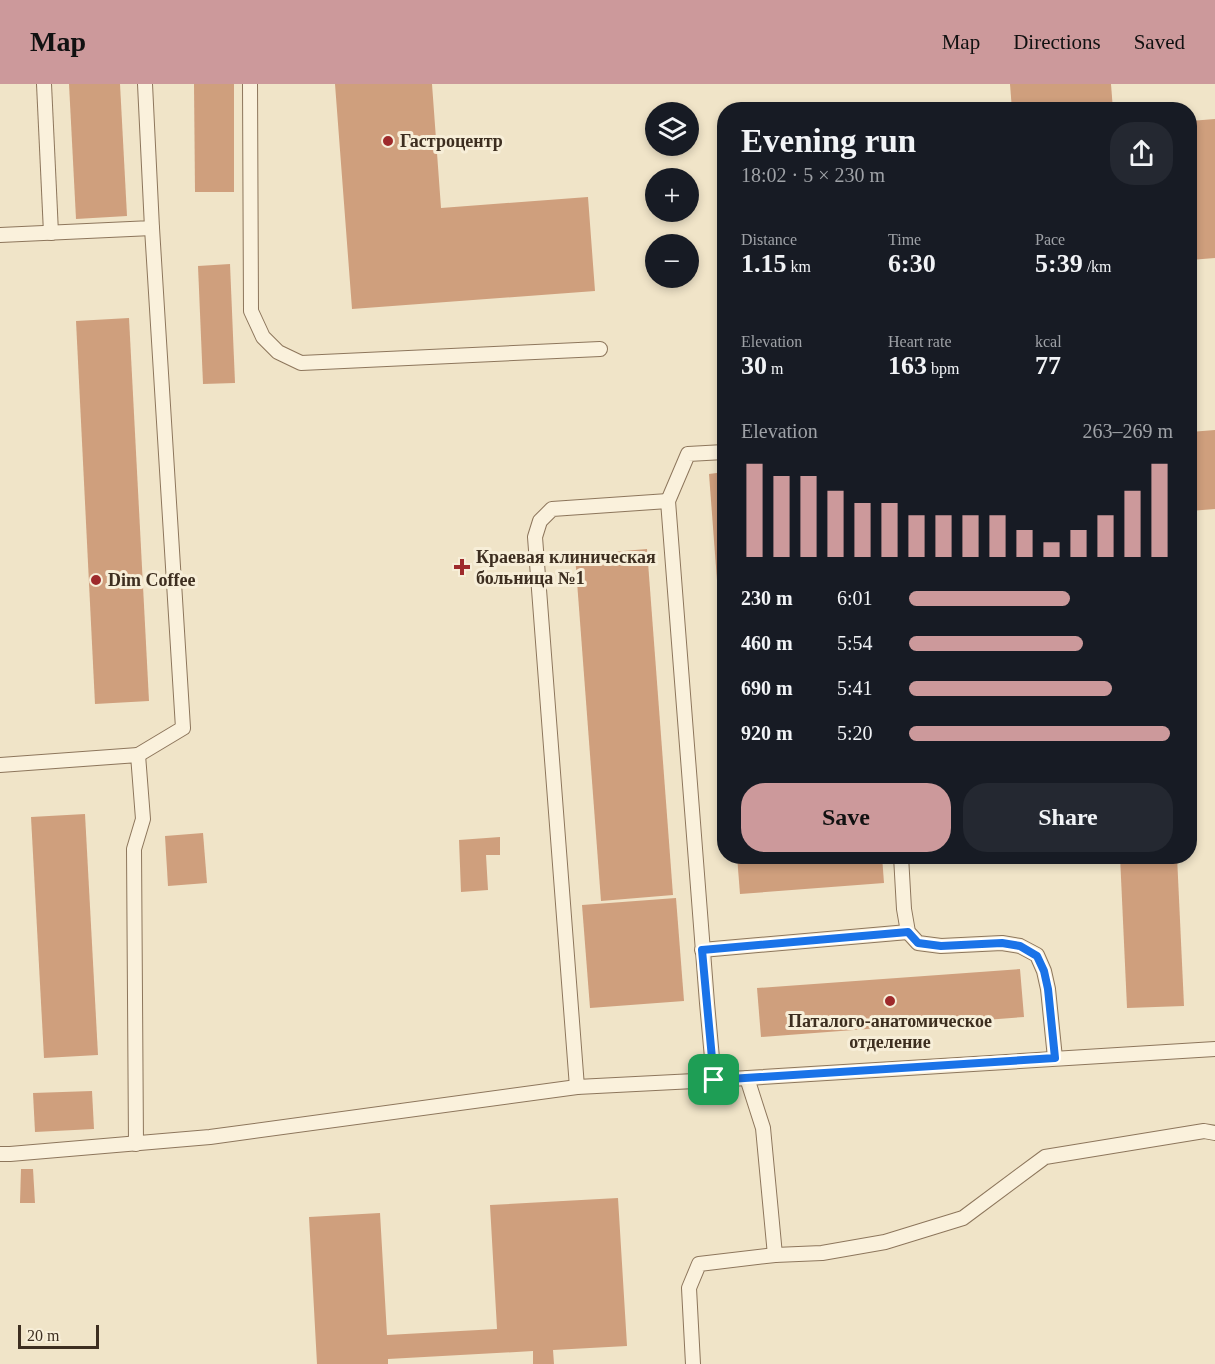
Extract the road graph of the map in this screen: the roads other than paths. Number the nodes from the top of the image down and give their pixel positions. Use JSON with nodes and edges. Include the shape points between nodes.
{"nodes":[{"id":1,"x":44,"y":84,"type":"edge"},
{"id":2,"x":145,"y":84,"type":"edge"},
{"id":3,"x":250,"y":84,"type":"edge"},
{"id":4,"x":152,"y":228,"type":"junction"},
{"id":5,"x":51,"y":233,"type":"junction"},
{"id":6,"x":0,"y":235,"type":"edge"},
{"id":7,"x":600,"y":349,"type":"dead end"},
{"id":8,"x":717,"y":452,"type":"edge"},
{"id":9,"x":668,"y":501,"type":"junction"},
{"id":10,"x":138,"y":755,"type":"junction"},
{"id":11,"x":0,"y":765,"type":"edge"},
{"id":12,"x":901,"y":864,"type":"edge"},
{"id":13,"x":908,"y":932,"type":"junction"},
{"id":14,"x":702,"y":950,"type":"junction"},
{"id":15,"x":1215,"y":1049,"type":"edge"},
{"id":16,"x":1055,"y":1058,"type":"junction"},
{"id":17,"x":747,"y":1078,"type":"junction"},
{"id":18,"x":714,"y":1080,"type":"junction"},
{"id":19,"x":578,"y":1087,"type":"junction"},
{"id":20,"x":1215,"y":1133,"type":"edge"},
{"id":21,"x":136,"y":1144,"type":"junction"},
{"id":22,"x":0,"y":1154,"type":"edge"},
{"id":23,"x":775,"y":1255,"type":"junction"},
{"id":24,"x":693,"y":1364,"type":"edge"}],
"edges":[{"from":1,"to":5,"type":"lane"},
{"from":2,"to":4,"type":"lane"},
{"from":3,"to":7,"type":"lane","via":[[251,311],[263,337],[278,352],[301,363]]},
{"from":4,"to":5,"type":"lane"},
{"from":4,"to":10,"type":"lane","via":[[183,728]]},
{"from":5,"to":6,"type":"lane"},
{"from":8,"to":9,"type":"lane","via":[[688,454]]},
{"from":9,"to":14,"type":"lane"},
{"from":9,"to":19,"type":"lane","via":[[552,510],[540,521],[535,537]]},
{"from":10,"to":11,"type":"lane"},
{"from":10,"to":21,"type":"lane","via":[[143,819],[134,849]]},
{"from":12,"to":13,"type":"lane"},
{"from":13,"to":14,"type":"lane"},
{"from":13,"to":16,"type":"lane","via":[[918,943],[1002,943],[1020,946],[1037,956],[1048,989]]},
{"from":14,"to":18,"type":"lane"},
{"from":15,"to":16,"type":"lane"},
{"from":16,"to":17,"type":"lane"},
{"from":17,"to":18,"type":"lane"},
{"from":17,"to":23,"type":"lane","via":[[762,1128]]},
{"from":18,"to":19,"type":"lane"},
{"from":19,"to":21,"type":"lane"},
{"from":20,"to":23,"type":"lane","via":[[1204,1131],[1045,1157],[963,1218],[885,1242],[822,1253]]},
{"from":21,"to":22,"type":"lane"},
{"from":23,"to":24,"type":"lane","via":[[699,1264],[689,1288]]}]}
